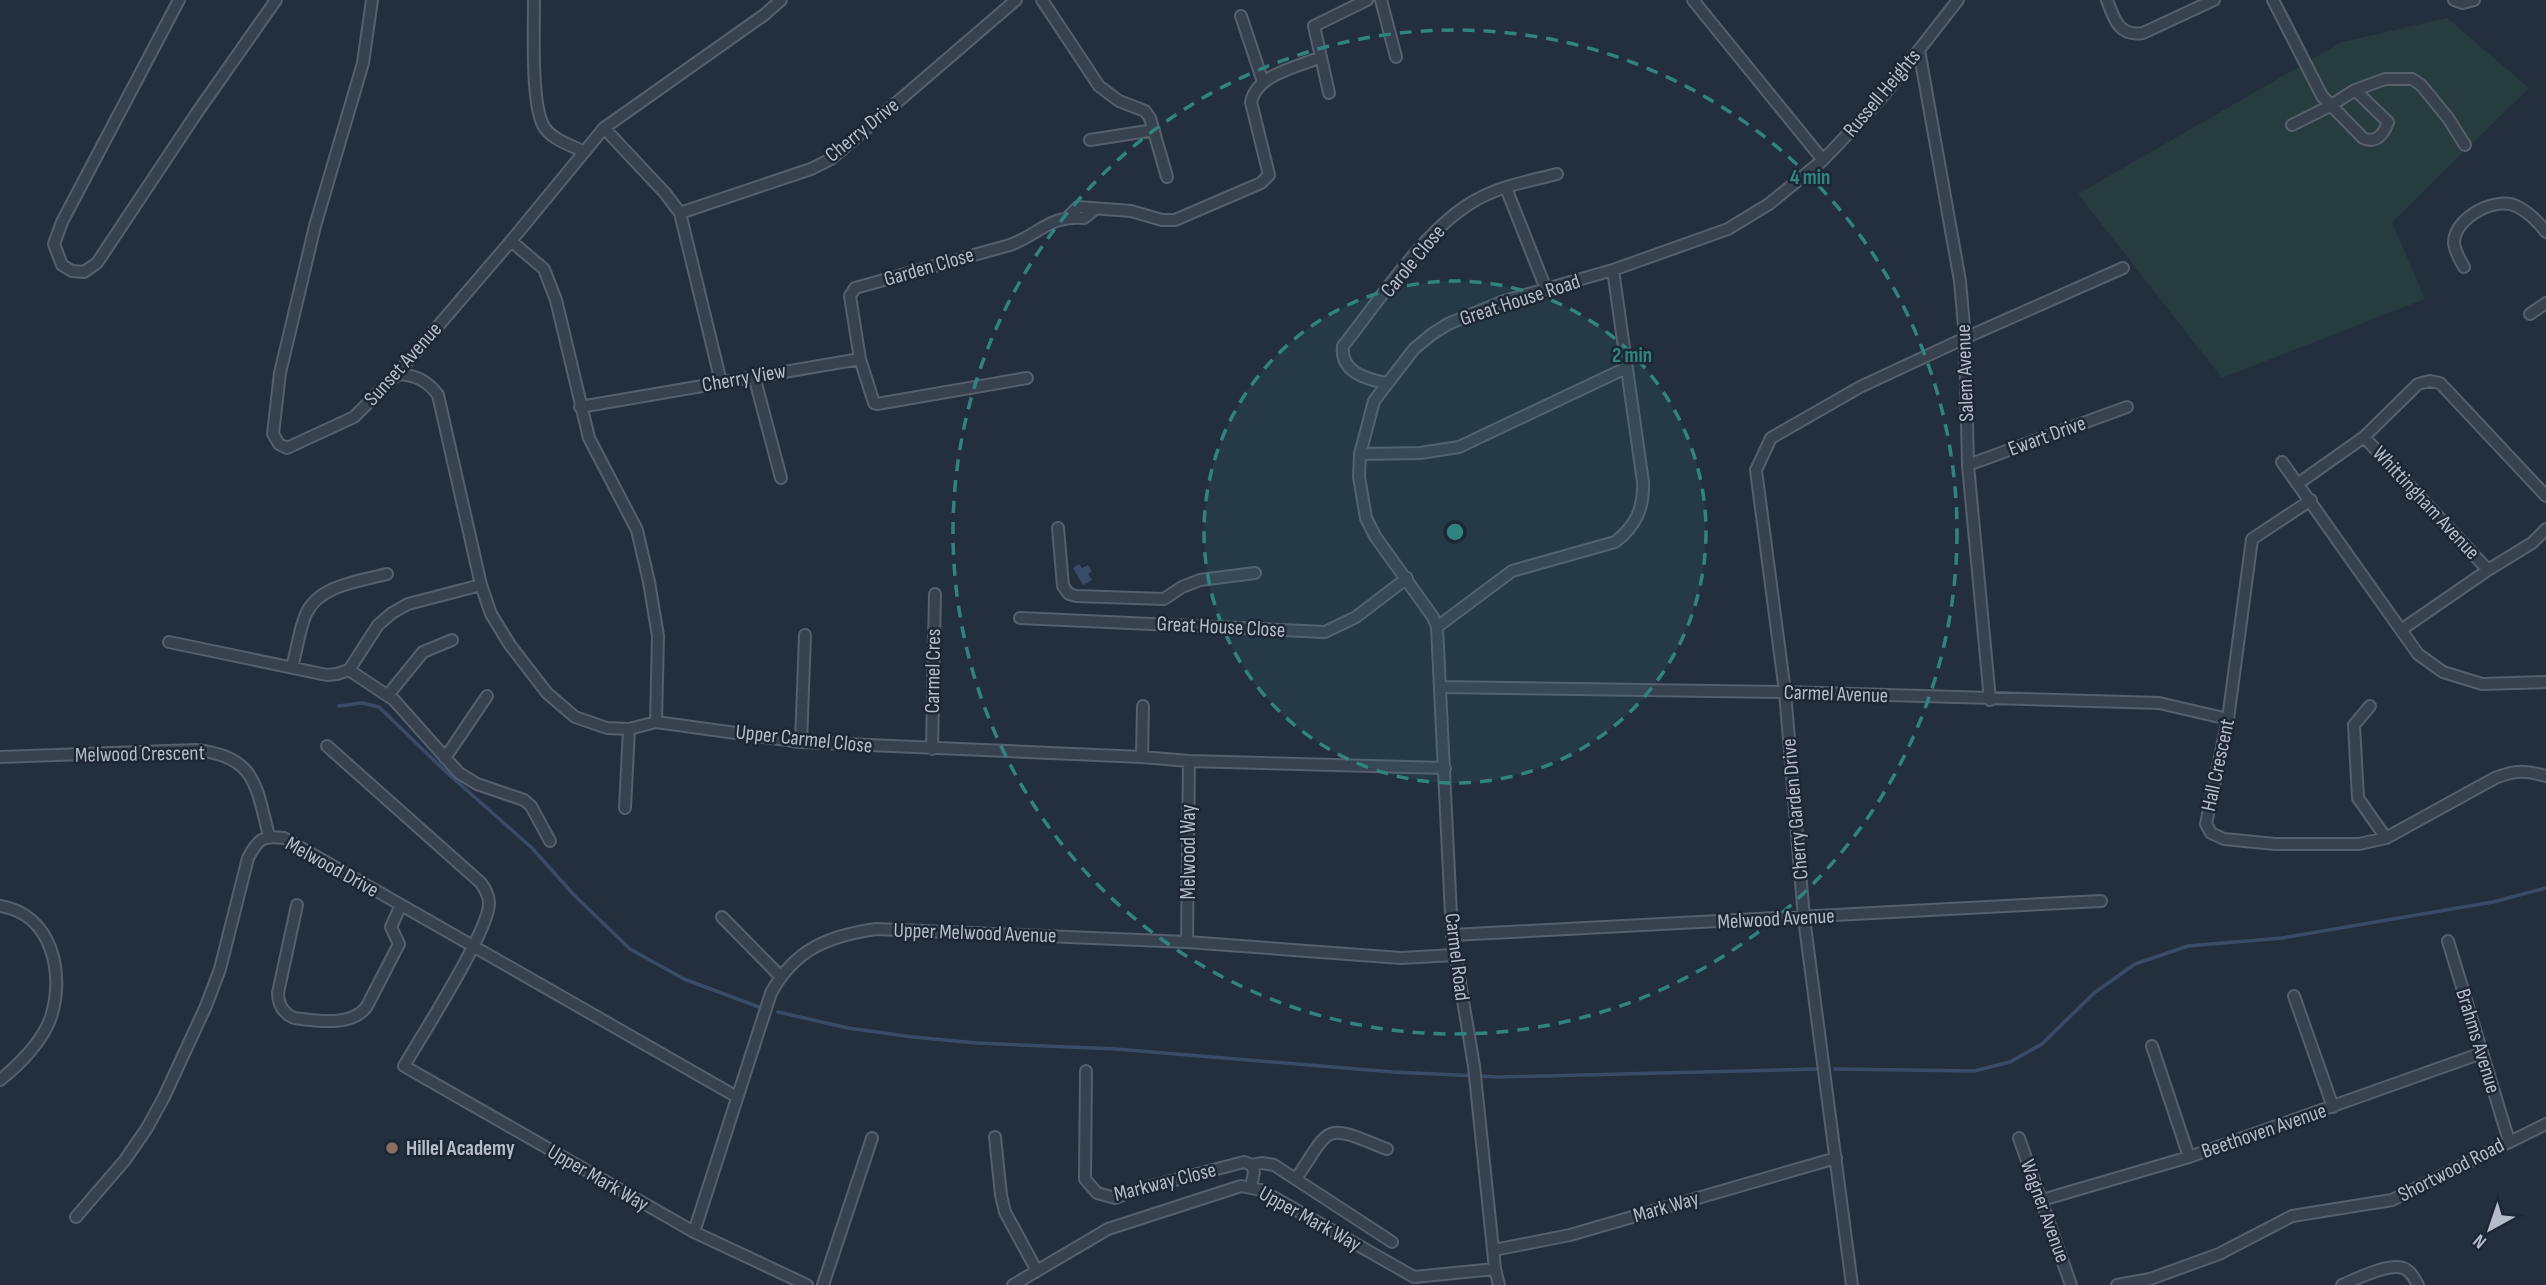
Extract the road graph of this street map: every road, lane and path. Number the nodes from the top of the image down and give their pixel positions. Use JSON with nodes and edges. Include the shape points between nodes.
{"nodes":[{"id":1,"x":179,"y":0,"type":"edge"},
{"id":2,"x":276,"y":0,"type":"edge"},
{"id":3,"x":372,"y":0,"type":"edge"},
{"id":4,"x":534,"y":0,"type":"edge"},
{"id":5,"x":781,"y":0,"type":"edge"},
{"id":6,"x":1016,"y":0,"type":"edge"},
{"id":7,"x":1042,"y":0,"type":"edge"},
{"id":8,"x":1367,"y":0,"type":"edge"},
{"id":9,"x":1381,"y":0,"type":"edge"},
{"id":10,"x":1693,"y":0,"type":"edge"},
{"id":11,"x":1958,"y":0,"type":"edge"},
{"id":12,"x":2107,"y":0,"type":"edge"},
{"id":13,"x":2214,"y":0,"type":"edge"},
{"id":14,"x":2273,"y":0,"type":"edge"},
{"id":15,"x":2454,"y":0,"type":"edge"},
{"id":16,"x":2474,"y":0,"type":"edge"},
{"id":17,"x":2198,"y":3,"type":"edge"},
{"id":18,"x":1241,"y":16,"type":"dead end"},
{"id":19,"x":1919,"y":50,"type":"junction"},
{"id":20,"x":1321,"y":57,"type":"junction"},
{"id":21,"x":1396,"y":57,"type":"dead end"},
{"id":22,"x":1263,"y":82,"type":"junction"},
{"id":23,"x":2355,"y":90,"type":"junction"},
{"id":24,"x":1329,"y":93,"type":"dead end"},
{"id":25,"x":2330,"y":106,"type":"junction"},
{"id":26,"x":2292,"y":125,"type":"dead end"},
{"id":27,"x":604,"y":128,"type":"junction"},
{"id":28,"x":1154,"y":130,"type":"junction"},
{"id":29,"x":1090,"y":140,"type":"dead end"},
{"id":30,"x":2465,"y":145,"type":"dead end"},
{"id":31,"x":584,"y":152,"type":"junction"},
{"id":32,"x":1823,"y":160,"type":"junction"},
{"id":33,"x":1557,"y":174,"type":"dead end"},
{"id":34,"x":1167,"y":177,"type":"dead end"},
{"id":35,"x":1506,"y":187,"type":"junction"},
{"id":36,"x":680,"y":212,"type":"junction"},
{"id":37,"x":2546,"y":232,"type":"edge"},
{"id":38,"x":511,"y":241,"type":"junction"},
{"id":39,"x":2464,"y":267,"type":"dead end"},
{"id":40,"x":2123,"y":268,"type":"dead end"},
{"id":41,"x":1613,"y":270,"type":"junction"},
{"id":42,"x":1546,"y":289,"type":"junction"},
{"id":43,"x":2546,"y":303,"type":"edge"},
{"id":44,"x":2530,"y":314,"type":"dead end"},
{"id":45,"x":1965,"y":338,"type":"junction"},
{"id":46,"x":860,"y":359,"type":"junction"},
{"id":47,"x":1626,"y":368,"type":"junction"},
{"id":48,"x":397,"y":374,"type":"junction"},
{"id":49,"x":754,"y":376,"type":"junction"},
{"id":50,"x":1027,"y":378,"type":"dead end"},
{"id":51,"x":721,"y":382,"type":"junction"},
{"id":52,"x":1386,"y":383,"type":"junction"},
{"id":53,"x":580,"y":407,"type":"junction"},
{"id":54,"x":2127,"y":407,"type":"dead end"},
{"id":55,"x":2364,"y":437,"type":"junction"},
{"id":56,"x":1360,"y":454,"type":"junction"},
{"id":57,"x":2282,"y":462,"type":"dead end"},
{"id":58,"x":1968,"y":465,"type":"junction"},
{"id":59,"x":781,"y":478,"type":"dead end"},
{"id":60,"x":2299,"y":483,"type":"junction"},
{"id":61,"x":2546,"y":496,"type":"edge"},
{"id":62,"x":2311,"y":500,"type":"junction"},
{"id":63,"x":1058,"y":528,"type":"dead end"},
{"id":64,"x":2546,"y":528,"type":"edge"},
{"id":65,"x":2487,"y":570,"type":"junction"},
{"id":66,"x":1255,"y":573,"type":"dead end"},
{"id":67,"x":387,"y":574,"type":"dead end"},
{"id":68,"x":1407,"y":578,"type":"junction"},
{"id":69,"x":481,"y":585,"type":"junction"},
{"id":70,"x":934,"y":594,"type":"dead end"},
{"id":71,"x":1112,"y":599,"type":"junction"},
{"id":72,"x":1020,"y":618,"type":"dead end"},
{"id":73,"x":1112,"y":622,"type":"junction"},
{"id":74,"x":1437,"y":627,"type":"junction"},
{"id":75,"x":2401,"y":630,"type":"junction"},
{"id":76,"x":805,"y":635,"type":"dead end"},
{"id":77,"x":452,"y":640,"type":"dead end"},
{"id":78,"x":169,"y":642,"type":"dead end"},
{"id":79,"x":292,"y":667,"type":"junction"},
{"id":80,"x":349,"y":670,"type":"junction"},
{"id":81,"x":2546,"y":682,"type":"edge"},
{"id":82,"x":1441,"y":687,"type":"junction"},
{"id":83,"x":1785,"y":692,"type":"junction"},
{"id":84,"x":388,"y":695,"type":"junction"},
{"id":85,"x":487,"y":696,"type":"dead end"},
{"id":86,"x":1990,"y":700,"type":"junction"},
{"id":87,"x":1143,"y":706,"type":"dead end"},
{"id":88,"x":2370,"y":706,"type":"dead end"},
{"id":89,"x":2228,"y":719,"type":"junction"},
{"id":90,"x":656,"y":722,"type":"junction"},
{"id":91,"x":629,"y":729,"type":"junction"},
{"id":92,"x":800,"y":743,"type":"junction"},
{"id":93,"x":327,"y":746,"type":"dead end"},
{"id":94,"x":932,"y":749,"type":"junction"},
{"id":95,"x":0,"y":757,"type":"edge"},
{"id":96,"x":1142,"y":757,"type":"junction"},
{"id":97,"x":445,"y":758,"type":"junction"},
{"id":98,"x":1189,"y":761,"type":"junction"},
{"id":99,"x":1445,"y":768,"type":"junction"},
{"id":100,"x":2546,"y":776,"type":"edge"},
{"id":101,"x":625,"y":808,"type":"dead end"},
{"id":102,"x":269,"y":836,"type":"junction"},
{"id":103,"x":2386,"y":838,"type":"junction"},
{"id":104,"x":550,"y":841,"type":"dead end"},
{"id":105,"x":2101,"y":901,"type":"dead end"},
{"id":106,"x":297,"y":905,"type":"dead end"},
{"id":107,"x":401,"y":905,"type":"junction"},
{"id":108,"x":0,"y":906,"type":"edge"},
{"id":109,"x":722,"y":917,"type":"dead end"},
{"id":110,"x":1804,"y":918,"type":"junction"},
{"id":111,"x":1452,"y":935,"type":"junction"},
{"id":112,"x":2448,"y":941,"type":"dead end"},
{"id":113,"x":1187,"y":942,"type":"junction"},
{"id":114,"x":473,"y":947,"type":"junction"},
{"id":115,"x":1454,"y":955,"type":"junction"},
{"id":116,"x":780,"y":976,"type":"junction"},
{"id":117,"x":2294,"y":996,"type":"dead end"},
{"id":118,"x":2152,"y":1046,"type":"dead end"},
{"id":119,"x":2482,"y":1053,"type":"junction"},
{"id":120,"x":1086,"y":1071,"type":"dead end"},
{"id":121,"x":0,"y":1080,"type":"edge"},
{"id":122,"x":737,"y":1097,"type":"junction"},
{"id":123,"x":2333,"y":1107,"type":"junction"},
{"id":124,"x":2546,"y":1124,"type":"edge"},
{"id":125,"x":995,"y":1137,"type":"dead end"},
{"id":126,"x":872,"y":1138,"type":"dead end"},
{"id":127,"x":2019,"y":1138,"type":"dead end"},
{"id":128,"x":2509,"y":1141,"type":"junction"},
{"id":129,"x":1387,"y":1149,"type":"dead end"},
{"id":130,"x":2189,"y":1157,"type":"junction"},
{"id":131,"x":1836,"y":1158,"type":"junction"},
{"id":132,"x":1252,"y":1165,"type":"junction"},
{"id":133,"x":1296,"y":1179,"type":"junction"},
{"id":134,"x":1251,"y":1187,"type":"junction"},
{"id":135,"x":2042,"y":1199,"type":"junction"},
{"id":136,"x":76,"y":1217,"type":"dead end"},
{"id":137,"x":694,"y":1232,"type":"junction"},
{"id":138,"x":1392,"y":1242,"type":"dead end"},
{"id":139,"x":1494,"y":1250,"type":"junction"},
{"id":140,"x":1495,"y":1269,"type":"junction"},
{"id":141,"x":1037,"y":1270,"type":"junction"},
{"id":142,"x":2151,"y":1282,"type":"edge"},
{"id":143,"x":807,"y":1285,"type":"edge"},
{"id":144,"x":823,"y":1285,"type":"edge"},
{"id":145,"x":1013,"y":1285,"type":"edge"},
{"id":146,"x":1499,"y":1285,"type":"edge"},
{"id":147,"x":1852,"y":1285,"type":"edge"},
{"id":148,"x":2071,"y":1285,"type":"edge"},
{"id":149,"x":2117,"y":1285,"type":"edge"},
{"id":150,"x":2342,"y":1285,"type":"edge"},
{"id":151,"x":2418,"y":1285,"type":"edge"}],
"edges":[{"from":1,"to":2,"type":"street","via":[[62,222],[54,244],[62,265],[72,271],[84,272],[97,263]]},
{"from":3,"to":48,"type":"street","name":"Sunset Avenue","via":[[363,63],[315,226],[280,373],[273,434],[287,448],[354,417]]},
{"from":4,"to":31,"type":"street","via":[[536,90],[543,126],[558,140]]},
{"from":5,"to":27,"type":"street","name":"Sunset Avenue"},
{"from":6,"to":36,"type":"street","name":"Cherry Drive","via":[[831,159]]},
{"from":7,"to":28,"type":"street","via":[[1099,86],[1119,101],[1145,111]]},
{"from":8,"to":20,"type":"street","via":[[1316,24]]},
{"from":9,"to":21,"type":"street"},
{"from":10,"to":32,"type":"street"},
{"from":11,"to":19,"type":"street","name":"Russell Heights"},
{"from":12,"to":17,"type":"street","via":[[2119,27],[2135,35]]},
{"from":13,"to":17,"type":"street"},
{"from":14,"to":25,"type":"street"},
{"from":15,"to":16,"type":"street"},
{"from":18,"to":22,"type":"street"},
{"from":19,"to":32,"type":"street","name":"Russell Heights"},
{"from":19,"to":45,"type":"street","name":"Salem Avenue","via":[[1960,281]]},
{"from":20,"to":22,"type":"street"},
{"from":20,"to":24,"type":"street"},
{"from":22,"to":46,"type":"street","name":"Garden Close","via":[[1251,102],[1267,179],[1175,220],[1094,210],[1084,218],[1053,220],[1010,245],[855,288],[850,296]]},
{"from":23,"to":25,"type":"street"},
{"from":23,"to":25,"type":"street","via":[[2388,122],[2377,139],[2364,138]]},
{"from":23,"to":30,"type":"street","via":[[2385,79],[2412,79],[2448,118]]},
{"from":25,"to":26,"type":"street"},
{"from":27,"to":31,"type":"street","name":"Sunset Avenue"},
{"from":27,"to":36,"type":"street"},
{"from":28,"to":29,"type":"street"},
{"from":28,"to":34,"type":"street"},
{"from":31,"to":38,"type":"street","name":"Sunset Avenue"},
{"from":32,"to":41,"type":"street","name":"Russell Heights","via":[[1769,204],[1728,229]]},
{"from":33,"to":35,"type":"street","name":"Carole Close"},
{"from":35,"to":42,"type":"street"},
{"from":35,"to":52,"type":"street","name":"Carole Close","via":[[1454,214],[1431,235],[1343,346],[1346,365],[1368,380]]},
{"from":36,"to":51,"type":"street"},
{"from":37,"to":39,"type":"street","via":[[2516,206],[2497,203],[2467,218],[2457,231],[2454,244]]},
{"from":38,"to":48,"type":"street","name":"Sunset Avenue"},
{"from":38,"to":53,"type":"street","via":[[544,269],[556,300]]},
{"from":40,"to":45,"type":"street","name":"Cherry Garden Drive"},
{"from":41,"to":42,"type":"street","name":"Great House Road"},
{"from":41,"to":47,"type":"street"},
{"from":42,"to":52,"type":"street","name":"Great House Road","via":[[1448,324],[1414,349]]},
{"from":43,"to":44,"type":"street"},
{"from":45,"to":58,"type":"street","name":"Salem Avenue"},
{"from":45,"to":83,"type":"street","name":"Cherry Garden Drive","via":[[1860,387],[1771,438],[1756,470]]},
{"from":46,"to":49,"type":"street","name":"Cherry View"},
{"from":46,"to":50,"type":"street","via":[[877,404]]},
{"from":47,"to":56,"type":"street","via":[[1459,447]]},
{"from":47,"to":74,"type":"street","via":[[1644,502],[1628,533],[1615,542],[1512,571]]},
{"from":48,"to":69,"type":"street","name":"Upper Carmel Close","via":[[424,380],[438,395]]},
{"from":49,"to":51,"type":"street","name":"Cherry View"},
{"from":49,"to":59,"type":"street"},
{"from":51,"to":53,"type":"street","name":"Cherry View"},
{"from":52,"to":56,"type":"street","name":"Great House Road","via":[[1374,401]]},
{"from":53,"to":90,"type":"street","via":[[589,438],[637,530],[658,636]]},
{"from":54,"to":58,"type":"street","name":"Ewart Drive"},
{"from":55,"to":60,"type":"street"},
{"from":55,"to":61,"type":"street","via":[[2418,384],[2440,383]]},
{"from":55,"to":65,"type":"street","name":"Whittingham Avenue"},
{"from":56,"to":68,"type":"street","name":"Great House Road","via":[[1366,517],[1375,537]]},
{"from":57,"to":60,"type":"street"},
{"from":58,"to":86,"type":"street","name":"Salem Avenue"},
{"from":60,"to":62,"type":"street"},
{"from":62,"to":75,"type":"street"},
{"from":62,"to":89,"type":"street","name":"Hall Crescent","via":[[2252,539]]},
{"from":63,"to":71,"type":"street","via":[[1064,590],[1076,596]]},
{"from":64,"to":65,"type":"street"},
{"from":65,"to":75,"type":"street"},
{"from":66,"to":71,"type":"street","via":[[1200,580],[1164,599]]},
{"from":67,"to":79,"type":"street","via":[[335,588],[319,598],[307,613]]},
{"from":68,"to":73,"type":"street","name":"Great House Close","via":[[1356,617],[1325,632]]},
{"from":68,"to":74,"type":"street","name":"Great House Road"},
{"from":69,"to":80,"type":"street","via":[[408,604],[392,613],[378,625]]},
{"from":69,"to":91,"type":"street","name":"Upper Carmel Close","via":[[491,614],[547,693],[575,717],[607,728]]},
{"from":70,"to":94,"type":"street","name":"Carmel Cres"},
{"from":71,"to":73,"type":"street"},
{"from":72,"to":73,"type":"street","name":"Great House Close"},
{"from":74,"to":82,"type":"street","name":"Carmel Road"},
{"from":75,"to":81,"type":"street","via":[[2418,654],[2443,672],[2482,684]]},
{"from":76,"to":92,"type":"street"},
{"from":77,"to":84,"type":"street","via":[[423,652]]},
{"from":78,"to":79,"type":"street"},
{"from":79,"to":80,"type":"street","via":[[327,675]]},
{"from":80,"to":84,"type":"street"},
{"from":82,"to":83,"type":"street","name":"Carmel Avenue"},
{"from":82,"to":99,"type":"street","name":"Carmel Road"},
{"from":83,"to":86,"type":"street","name":"Carmel Avenue"},
{"from":83,"to":110,"type":"street","name":"Cherry Garden Drive"},
{"from":84,"to":97,"type":"street"},
{"from":85,"to":97,"type":"street"},
{"from":86,"to":89,"type":"street","name":"Carmel Avenue","via":[[2159,703]]},
{"from":87,"to":96,"type":"street"},
{"from":88,"to":103,"type":"street","via":[[2354,725],[2358,798]]},
{"from":89,"to":103,"type":"street","name":"Hall Crescent","via":[[2206,824],[2211,834],[2224,839],[2330,846]]},
{"from":90,"to":91,"type":"street","name":"Upper Carmel Close"},
{"from":90,"to":92,"type":"street","name":"Upper Carmel Close"},
{"from":91,"to":101,"type":"street"},
{"from":92,"to":94,"type":"street","name":"Upper Carmel Close"},
{"from":93,"to":114,"type":"street","via":[[481,883],[488,912]]},
{"from":94,"to":96,"type":"street","name":"Upper Carmel Close"},
{"from":95,"to":102,"type":"street","name":"Melwood Crescent","via":[[214,752],[235,761],[256,784]]},
{"from":96,"to":98,"type":"street","name":"Upper Carmel Close"},
{"from":97,"to":104,"type":"street","via":[[468,779],[524,800]]},
{"from":98,"to":99,"type":"street","name":"Upper Carmel Close"},
{"from":98,"to":113,"type":"street","name":"Melwood Way"},
{"from":99,"to":111,"type":"street","name":"Carmel Road"},
{"from":100,"to":103,"type":"street","name":"Hall Crescent","via":[[2524,771],[2495,778]]},
{"from":102,"to":107,"type":"street","name":"Melwood Drive","via":[[284,838]]},
{"from":102,"to":136,"type":"street","name":"Melwood Drive","via":[[256,844],[248,858],[220,969],[164,1097],[125,1160]]},
{"from":105,"to":110,"type":"street","name":"Melwood Avenue"},
{"from":106,"to":107,"type":"street","via":[[278,993],[280,1006],[295,1018],[350,1020],[367,1006],[399,944],[391,927]]},
{"from":107,"to":114,"type":"street","name":"Melwood Drive"},
{"from":108,"to":121,"type":"street","via":[[25,914],[41,928],[51,946],[56,991],[50,1019],[36,1043]]},
{"from":109,"to":116,"type":"street"},
{"from":110,"to":111,"type":"street","name":"Melwood Avenue"},
{"from":110,"to":131,"type":"street","name":"Cherry Garden Drive"},
{"from":111,"to":115,"type":"street","name":"Carmel Road"},
{"from":112,"to":119,"type":"street","name":"Brahms Avenue"},
{"from":113,"to":115,"type":"street","name":"Upper Melwood Avenue","via":[[1401,958]]},
{"from":113,"to":116,"type":"street","name":"Upper Melwood Avenue","via":[[876,929],[823,941]]},
{"from":114,"to":122,"type":"street","name":"Melwood Drive"},
{"from":114,"to":137,"type":"street","name":"Upper Mark Way","via":[[404,1066]]},
{"from":115,"to":139,"type":"street","name":"Carmel Road","via":[[1474,1066]]},
{"from":116,"to":122,"type":"street","name":"Upper Melwood Avenue"},
{"from":117,"to":123,"type":"street"},
{"from":118,"to":130,"type":"street"},
{"from":119,"to":123,"type":"street","name":"Beethoven Avenue"},
{"from":119,"to":128,"type":"street","name":"Brahms Avenue"},
{"from":120,"to":132,"type":"street","name":"Markway Close","via":[[1086,1179],[1097,1193],[1115,1198],[1244,1162]]},
{"from":122,"to":137,"type":"street","name":"Upper Melwood Avenue"},
{"from":123,"to":130,"type":"street","name":"Beethoven Avenue"},
{"from":124,"to":128,"type":"street","name":"Shortwood Road"},
{"from":125,"to":141,"type":"street","via":[[1005,1212]]},
{"from":126,"to":144,"type":"street"},
{"from":127,"to":135,"type":"street","name":"Wagner Avenue"},
{"from":128,"to":142,"type":"street","name":"Shortwood Road","via":[[2392,1200],[2292,1216]]},
{"from":129,"to":133,"type":"street","via":[[1331,1132]]},
{"from":130,"to":135,"type":"street","name":"Beethoven Avenue"},
{"from":131,"to":139,"type":"street","name":"Mark Way","via":[[1570,1235]]},
{"from":131,"to":147,"type":"street","name":"Cherry Garden Drive"},
{"from":132,"to":133,"type":"street","name":"Markway Close","via":[[1268,1163]]},
{"from":132,"to":134,"type":"street"},
{"from":133,"to":138,"type":"street","name":"Markway Close"},
{"from":134,"to":140,"type":"street","name":"Upper Mark Way","via":[[1414,1277]]},
{"from":134,"to":141,"type":"street","name":"Upper Mark Way","via":[[1232,1188],[1108,1229]]},
{"from":135,"to":148,"type":"street","name":"Wagner Avenue"},
{"from":137,"to":143,"type":"street","name":"Upper Mark Way"},
{"from":139,"to":140,"type":"street","name":"Carmel Road"},
{"from":140,"to":146,"type":"street","name":"Carmel Road"},
{"from":141,"to":145,"type":"street","name":"Upper Mark Way"},
{"from":142,"to":149,"type":"street","name":"Shortwood Road"},
{"from":150,"to":151,"type":"street","via":[[2396,1267],[2410,1273]]}]}
